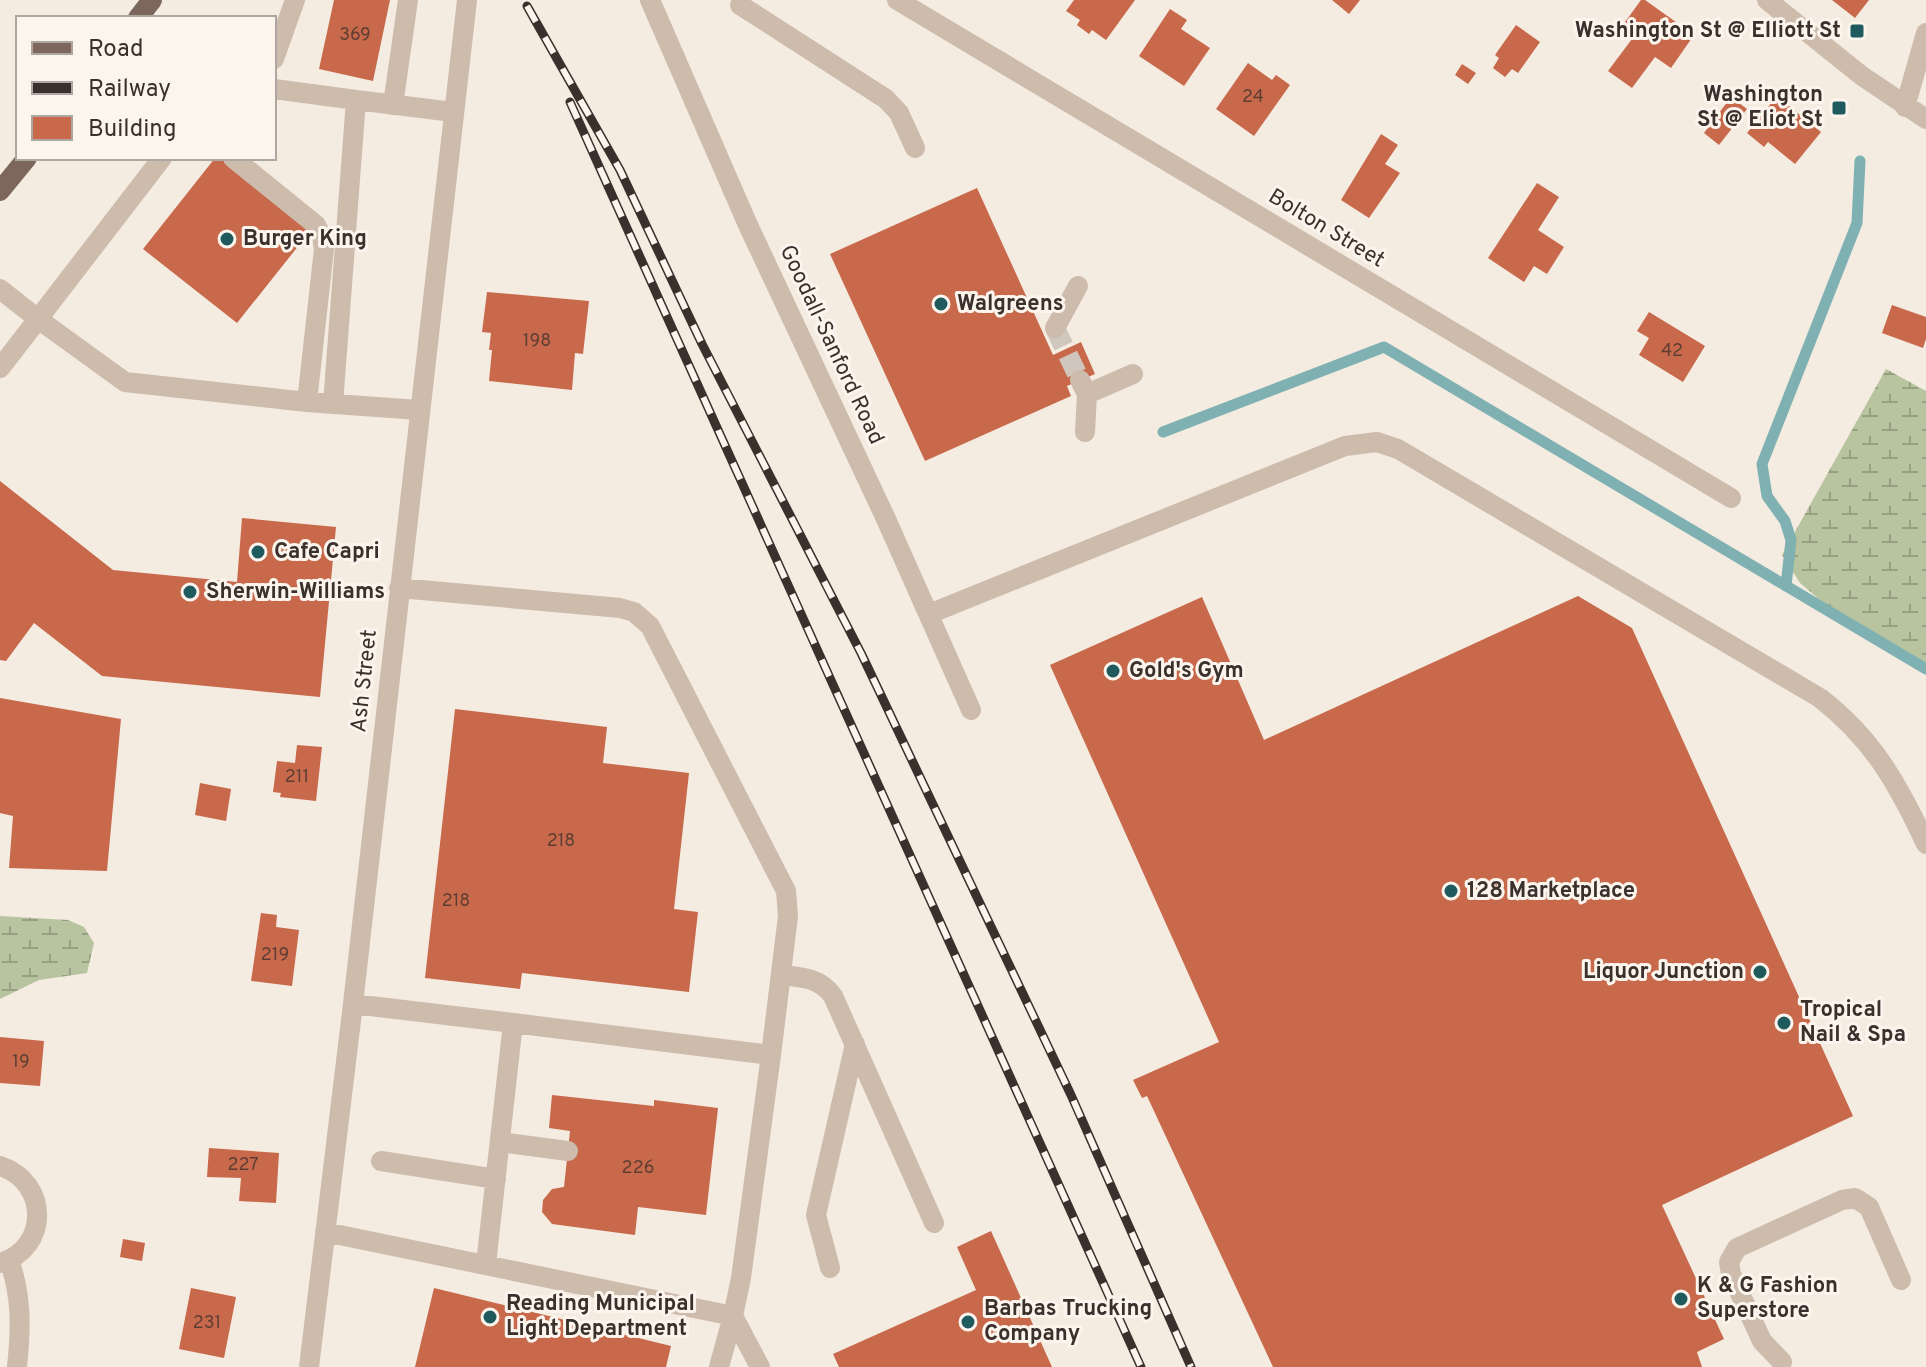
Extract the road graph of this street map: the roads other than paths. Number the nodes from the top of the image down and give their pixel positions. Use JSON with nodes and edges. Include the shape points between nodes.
{"nodes":[{"id":1,"x":295,"y":0,"type":"edge"},
{"id":2,"x":408,"y":0,"type":"edge"},
{"id":3,"x":467,"y":0,"type":"edge"},
{"id":4,"x":650,"y":0,"type":"edge"},
{"id":5,"x":897,"y":0,"type":"edge"},
{"id":6,"x":1767,"y":0,"type":"edge"},
{"id":7,"x":740,"y":5,"type":"dead end"},
{"id":8,"x":1926,"y":33,"type":"edge"},
{"id":9,"x":276,"y":53,"type":"edge"},
{"id":10,"x":276,"y":89,"type":"edge"},
{"id":11,"x":356,"y":100,"type":"junction"},
{"id":12,"x":393,"y":105,"type":"junction"},
{"id":13,"x":1905,"y":107,"type":"junction"},
{"id":14,"x":453,"y":112,"type":"junction"},
{"id":15,"x":1926,"y":119,"type":"edge"},
{"id":16,"x":915,"y":148,"type":"dead end"},
{"id":17,"x":25,"y":160,"type":"edge"},
{"id":18,"x":160,"y":160,"type":"edge"},
{"id":19,"x":235,"y":160,"type":"edge"},
{"id":20,"x":0,"y":191,"type":"edge"},
{"id":21,"x":1078,"y":286,"type":"dead end"},
{"id":22,"x":0,"y":289,"type":"edge"},
{"id":23,"x":38,"y":319,"type":"junction"},
{"id":24,"x":1055,"y":328,"type":"dead end"},
{"id":25,"x":0,"y":368,"type":"edge"},
{"id":26,"x":1133,"y":374,"type":"dead end"},
{"id":27,"x":307,"y":402,"type":"junction"},
{"id":28,"x":333,"y":404,"type":"junction"},
{"id":29,"x":419,"y":410,"type":"junction"},
{"id":30,"x":1085,"y":432,"type":"dead end"},
{"id":31,"x":1731,"y":498,"type":"dead end"},
{"id":32,"x":399,"y":588,"type":"junction"},
{"id":33,"x":929,"y":614,"type":"junction"},
{"id":34,"x":971,"y":710,"type":"dead end"},
{"id":35,"x":1926,"y":844,"type":"edge"},
{"id":36,"x":781,"y":975,"type":"junction"},
{"id":37,"x":353,"y":1004,"type":"junction"},
{"id":38,"x":513,"y":1023,"type":"junction"},
{"id":39,"x":855,"y":1044,"type":"junction"},
{"id":40,"x":771,"y":1055,"type":"junction"},
{"id":41,"x":500,"y":1142,"type":"junction"},
{"id":42,"x":568,"y":1151,"type":"dead end"},
{"id":43,"x":381,"y":1161,"type":"dead end"},
{"id":44,"x":0,"y":1166,"type":"edge"},
{"id":45,"x":496,"y":1179,"type":"junction"},
{"id":46,"x":934,"y":1223,"type":"dead end"},
{"id":47,"x":325,"y":1232,"type":"junction"},
{"id":48,"x":4,"y":1262,"type":"edge"},
{"id":49,"x":486,"y":1264,"type":"junction"},
{"id":50,"x":830,"y":1268,"type":"dead end"},
{"id":51,"x":1901,"y":1280,"type":"dead end"},
{"id":52,"x":733,"y":1316,"type":"junction"},
{"id":53,"x":1782,"y":1362,"type":"dead end"},
{"id":54,"x":17,"y":1367,"type":"edge"},
{"id":55,"x":309,"y":1367,"type":"edge"},
{"id":56,"x":719,"y":1367,"type":"edge"},
{"id":57,"x":760,"y":1367,"type":"edge"}],
"edges":[{"from":1,"to":9,"type":"street"},
{"from":2,"to":12,"type":"street"},
{"from":3,"to":14,"type":"street","name":"Ash Street"},
{"from":4,"to":33,"type":"street","name":"Goodall-Sanford Road"},
{"from":5,"to":31,"type":"street","name":"Bolton Street"},
{"from":6,"to":13,"type":"street"},
{"from":7,"to":16,"type":"street","via":[[886,99],[899,113]]},
{"from":8,"to":13,"type":"street"},
{"from":10,"to":11,"type":"street"},
{"from":11,"to":12,"type":"street"},
{"from":11,"to":28,"type":"street"},
{"from":12,"to":14,"type":"street"},
{"from":13,"to":15,"type":"street"},
{"from":14,"to":29,"type":"street","name":"Ash Street"},
{"from":17,"to":20,"type":"main road"},
{"from":18,"to":23,"type":"street"},
{"from":19,"to":27,"type":"street","via":[[316,225],[322,237]]},
{"from":21,"to":24,"type":"street"},
{"from":22,"to":23,"type":"street"},
{"from":23,"to":25,"type":"street"},
{"from":23,"to":27,"type":"street","via":[[125,382]]},
{"from":26,"to":30,"type":"street","via":[[1084,387]]},
{"from":27,"to":28,"type":"street"},
{"from":28,"to":29,"type":"street"},
{"from":29,"to":32,"type":"street","name":"Ash Street"},
{"from":32,"to":36,"type":"street","via":[[620,608],[645,620],[784,886],[788,910]]},
{"from":32,"to":37,"type":"street","name":"Ash Street"},
{"from":33,"to":34,"type":"street","name":"Goodall-Sanford Road"},
{"from":33,"to":35,"type":"street","via":[[1345,446],[1377,442],[1398,449],[1820,698],[1883,762]]},
{"from":36,"to":39,"type":"street","via":[[815,980],[827,988]]},
{"from":36,"to":40,"type":"street"},
{"from":37,"to":38,"type":"street"},
{"from":37,"to":47,"type":"street","name":"Ash Street"},
{"from":38,"to":40,"type":"street"},
{"from":38,"to":41,"type":"street"},
{"from":39,"to":46,"type":"street"},
{"from":39,"to":50,"type":"street","via":[[816,1215]]},
{"from":40,"to":52,"type":"street"},
{"from":41,"to":42,"type":"street"},
{"from":41,"to":45,"type":"street"},
{"from":43,"to":45,"type":"street"},
{"from":44,"to":48,"type":"street","via":[[23,1179],[38,1207],[32,1239]]},
{"from":45,"to":49,"type":"street"},
{"from":47,"to":49,"type":"street"},
{"from":47,"to":55,"type":"street","name":"Ash Street"},
{"from":48,"to":54,"type":"street","via":[[17,1282],[20,1302]]},
{"from":49,"to":52,"type":"street"},
{"from":51,"to":53,"type":"street","via":[[1869,1207],[1855,1198],[1737,1248],[1729,1270],[1762,1341]]},
{"from":52,"to":56,"type":"street"},
{"from":52,"to":57,"type":"street"}]}
